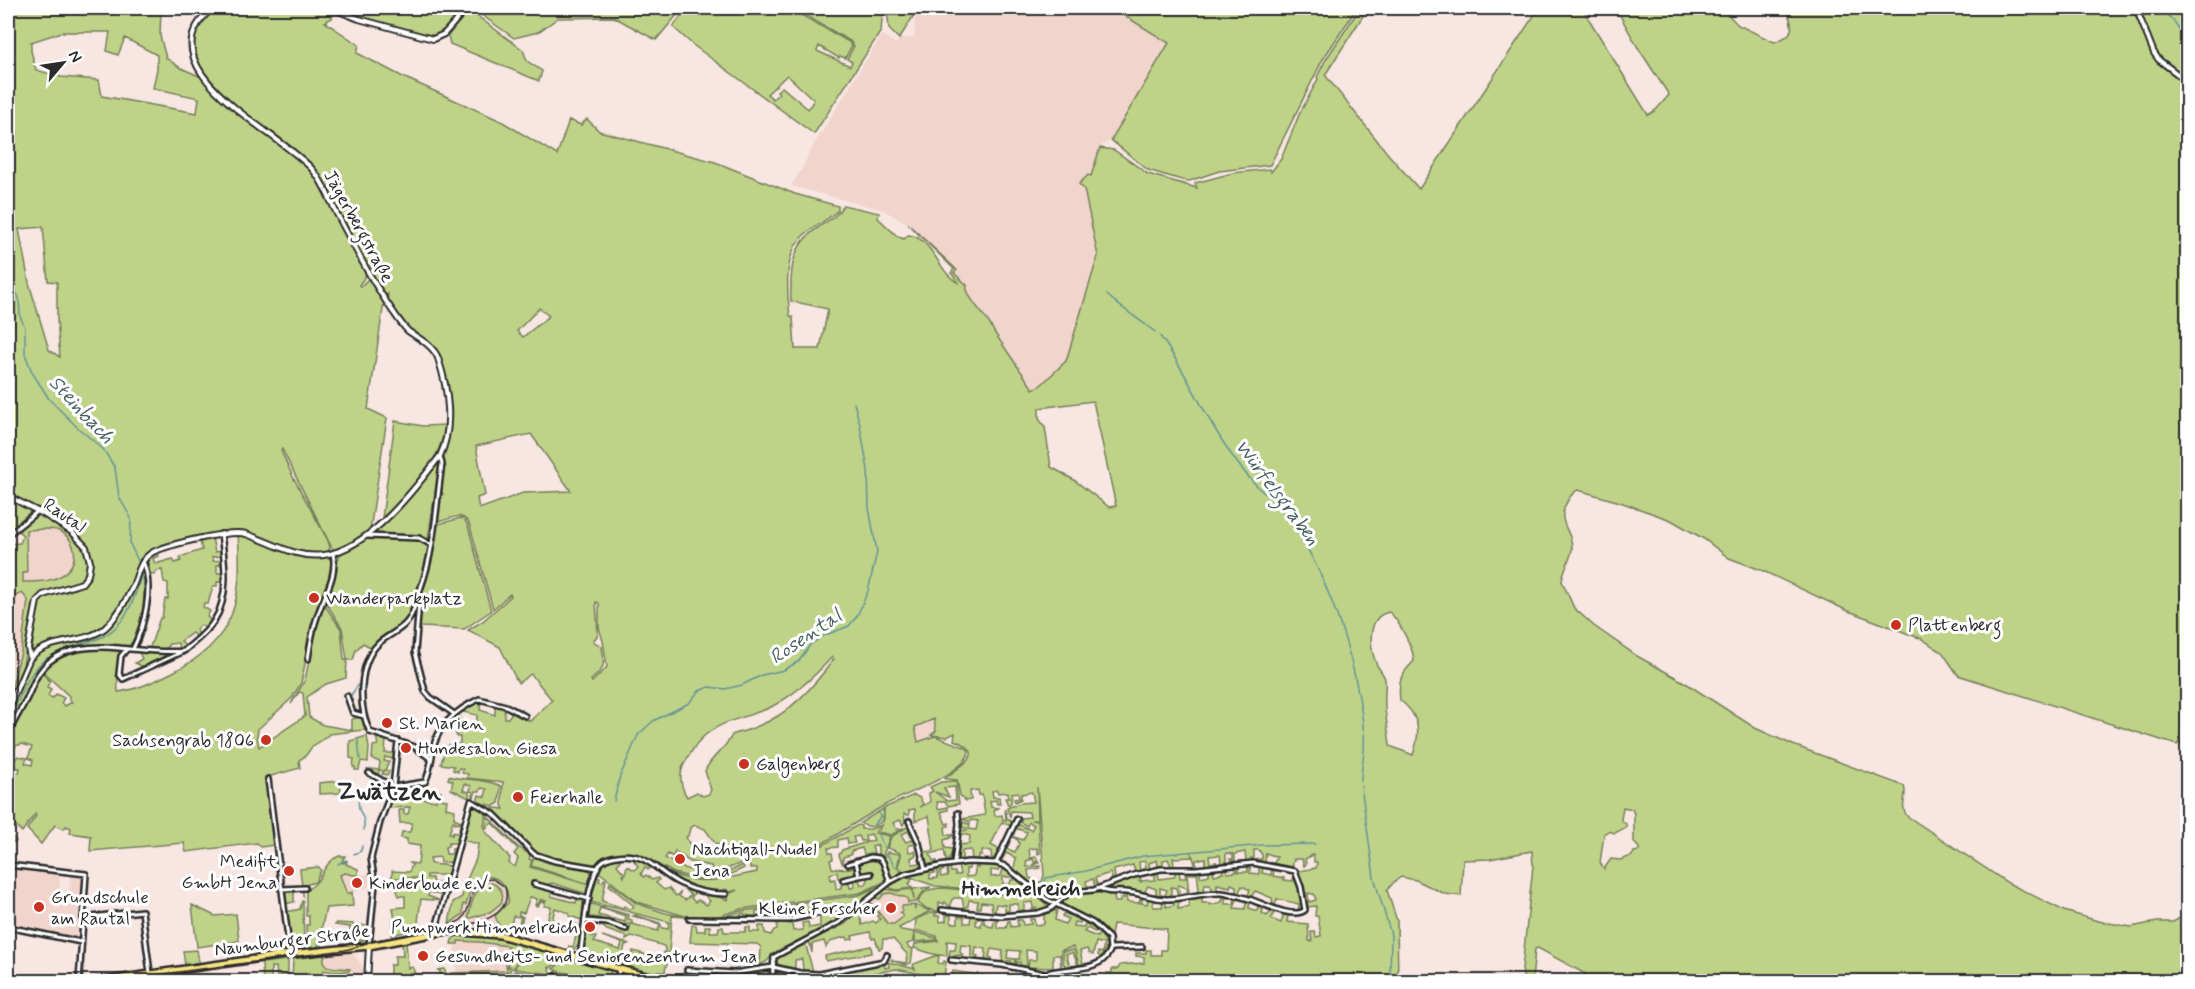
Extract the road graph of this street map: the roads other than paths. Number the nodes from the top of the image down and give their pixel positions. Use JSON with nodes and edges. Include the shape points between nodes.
{"nodes":[{"id":1,"x":213,"y":8,"type":"edge"},
{"id":2,"x":331,"y":8,"type":"edge"},
{"id":3,"x":467,"y":8,"type":"edge"},
{"id":4,"x":2136,"y":8,"type":"edge"},
{"id":5,"x":2187,"y":82,"type":"edge"},
{"id":6,"x":440,"y":456,"type":"junction"},
{"id":7,"x":8,"y":496,"type":"edge"},
{"id":8,"x":38,"y":511,"type":"junction"},
{"id":9,"x":221,"y":534,"type":"junction"},
{"id":10,"x":8,"y":535,"type":"edge"},
{"id":11,"x":365,"y":536,"type":"junction"},
{"id":12,"x":430,"y":544,"type":"junction"},
{"id":13,"x":333,"y":554,"type":"junction"},
{"id":14,"x":143,"y":561,"type":"junction"},
{"id":15,"x":417,"y":599,"type":"junction"},
{"id":16,"x":127,"y":649,"type":"junction"},
{"id":17,"x":133,"y":649,"type":"junction"},
{"id":18,"x":184,"y":651,"type":"junction"},
{"id":19,"x":30,"y":658,"type":"junction"},
{"id":20,"x":308,"y":659,"type":"dead end"},
{"id":21,"x":347,"y":696,"type":"dead end"},
{"id":22,"x":8,"y":708,"type":"edge"},
{"id":23,"x":454,"y":714,"type":"junction"},
{"id":24,"x":364,"y":716,"type":"junction"},
{"id":25,"x":525,"y":716,"type":"dead end"},
{"id":26,"x":8,"y":735,"type":"edge"},
{"id":27,"x":398,"y":741,"type":"junction"},
{"id":28,"x":431,"y":759,"type":"junction"},
{"id":29,"x":369,"y":773,"type":"dead end"},
{"id":30,"x":268,"y":779,"type":"dead end"},
{"id":31,"x":393,"y":787,"type":"junction"},
{"id":32,"x":958,"y":813,"type":"dead end"},
{"id":33,"x":1017,"y":819,"type":"dead end"},
{"id":34,"x":909,"y":821,"type":"dead end"},
{"id":35,"x":856,"y":861,"type":"junction"},
{"id":36,"x":954,"y":863,"type":"junction"},
{"id":37,"x":996,"y":863,"type":"junction"},
{"id":38,"x":848,"y":864,"type":"dead end"},
{"id":39,"x":8,"y":865,"type":"edge"},
{"id":40,"x":597,"y":868,"type":"junction"},
{"id":41,"x":925,"y":869,"type":"junction"},
{"id":42,"x":871,"y":874,"type":"dead end"},
{"id":43,"x":859,"y":876,"type":"junction"},
{"id":44,"x":843,"y":880,"type":"dead end"},
{"id":45,"x":890,"y":882,"type":"junction"},
{"id":46,"x":534,"y":884,"type":"dead end"},
{"id":47,"x":304,"y":888,"type":"dead end"},
{"id":48,"x":1100,"y":888,"type":"junction"},
{"id":49,"x":281,"y":889,"type":"junction"},
{"id":50,"x":726,"y":894,"type":"dead end"},
{"id":51,"x":589,"y":899,"type":"junction"},
{"id":52,"x":1055,"y":904,"type":"junction"},
{"id":53,"x":942,"y":910,"type":"dead end"},
{"id":54,"x":849,"y":916,"type":"junction"},
{"id":55,"x":83,"y":918,"type":"junction"},
{"id":56,"x":689,"y":919,"type":"dead end"},
{"id":57,"x":586,"y":921,"type":"junction"},
{"id":58,"x":8,"y":927,"type":"edge"},
{"id":59,"x":626,"y":929,"type":"dead end"},
{"id":60,"x":435,"y":932,"type":"junction"},
{"id":61,"x":81,"y":942,"type":"junction"},
{"id":62,"x":369,"y":946,"type":"junction"},
{"id":63,"x":1142,"y":947,"type":"dead end"},
{"id":64,"x":1111,"y":948,"type":"junction"},
{"id":65,"x":290,"y":954,"type":"junction"},
{"id":66,"x":887,"y":955,"type":"dead end"},
{"id":67,"x":580,"y":957,"type":"junction"},
{"id":68,"x":951,"y":960,"type":"dead end"},
{"id":69,"x":773,"y":967,"type":"junction"},
{"id":70,"x":619,"y":968,"type":"junction"},
{"id":71,"x":687,"y":970,"type":"dead end"},
{"id":72,"x":150,"y":973,"type":"junction"},
{"id":73,"x":1045,"y":974,"type":"junction"},
{"id":74,"x":80,"y":981,"type":"edge"},
{"id":75,"x":95,"y":981,"type":"edge"},
{"id":76,"x":367,"y":981,"type":"edge"},
{"id":77,"x":550,"y":981,"type":"edge"},
{"id":78,"x":584,"y":981,"type":"edge"},
{"id":79,"x":617,"y":981,"type":"edge"},
{"id":80,"x":666,"y":981,"type":"edge"},
{"id":81,"x":772,"y":981,"type":"edge"},
{"id":82,"x":1042,"y":981,"type":"edge"}],
"edges":[{"from":1,"to":6,"type":"street","name":"Jägerbergstraße","via":[[199,23],[191,40],[201,73],[231,103],[314,171],[379,292],[406,329],[436,353],[448,414]]},
{"from":2,"to":3,"type":"street","via":[[433,39],[444,34]]},
{"from":4,"to":5,"type":"street","via":[[2159,60]]},
{"from":6,"to":11,"type":"street","name":"Jägerbergstraße","via":[[405,499]]},
{"from":6,"to":12,"type":"street","name":"Jägerbergstraße"},
{"from":7,"to":8,"type":"street","name":"Rautal"},
{"from":8,"to":10,"type":"street"},
{"from":8,"to":19,"type":"street","name":"Rautal","via":[[80,539],[90,564],[80,585],[38,598],[28,648]]},
{"from":9,"to":13,"type":"street","via":[[245,534],[294,553]]},
{"from":9,"to":14,"type":"street","via":[[155,551]]},
{"from":9,"to":18,"type":"street","via":[[225,577],[222,602],[214,622]]},
{"from":11,"to":12,"type":"street","via":[[419,538]]},
{"from":11,"to":13,"type":"street","name":"Jägerbergstraße"},
{"from":12,"to":15,"type":"street","name":"Jägerbergstraße"},
{"from":13,"to":20,"type":"street","via":[[332,575],[317,616]]},
{"from":14,"to":17,"type":"street","via":[[147,572],[146,604]]},
{"from":14,"to":19,"type":"street","via":[[126,600],[106,627],[43,649]]},
{"from":15,"to":23,"type":"street","via":[[415,652],[426,691]]},
{"from":15,"to":24,"type":"street","name":"Jägerbergstraße","via":[[408,621],[370,653],[364,676]]},
{"from":16,"to":17,"type":"street"},
{"from":16,"to":18,"type":"street","via":[[121,656],[119,674],[123,679]]},
{"from":16,"to":26,"type":"street","via":[[70,650],[50,661],[38,674]]},
{"from":17,"to":18,"type":"street"},
{"from":19,"to":22,"type":"street","name":"Rautal"},
{"from":21,"to":24,"type":"street","via":[[353,713]]},
{"from":23,"to":25,"type":"street","via":[[481,699]]},
{"from":23,"to":28,"type":"street","via":[[436,738]]},
{"from":24,"to":27,"type":"street","name":"Jägerbergstraße","via":[[370,732]]},
{"from":27,"to":28,"type":"street"},
{"from":27,"to":31,"type":"street"},
{"from":28,"to":31,"type":"street","via":[[425,782]]},
{"from":29,"to":31,"type":"street"},
{"from":30,"to":49,"type":"street"},
{"from":31,"to":62,"type":"street","via":[[371,858],[375,884]]},
{"from":32,"to":36,"type":"street"},
{"from":33,"to":37,"type":"street"},
{"from":34,"to":41,"type":"street"},
{"from":35,"to":38,"type":"street"},
{"from":35,"to":43,"type":"street"},
{"from":35,"to":45,"type":"street","via":[[879,858]]},
{"from":36,"to":37,"type":"street"},
{"from":36,"to":41,"type":"street"},
{"from":37,"to":52,"type":"street","via":[[1012,870]]},
{"from":39,"to":55,"type":"street","via":[[86,874]]},
{"from":40,"to":50,"type":"street","via":[[607,859],[639,856],[681,884],[712,894]]},
{"from":40,"to":51,"type":"street"},
{"from":40,"to":60,"type":"street","via":[[534,854],[494,814],[471,801]]},
{"from":41,"to":45,"type":"street"},
{"from":42,"to":43,"type":"street"},
{"from":43,"to":44,"type":"street"},
{"from":45,"to":54,"type":"street"},
{"from":46,"to":51,"type":"street"},
{"from":47,"to":49,"type":"street"},
{"from":48,"to":48,"type":"street","via":[[1167,899],[1200,893],[1227,894],[1290,913],[1305,911],[1295,871],[1259,863],[1153,871]]},
{"from":48,"to":52,"type":"street","via":[[1070,892]]},
{"from":49,"to":65,"type":"street"},
{"from":51,"to":57,"type":"street"},
{"from":52,"to":53,"type":"street","via":[[1043,912],[1013,916]]},
{"from":52,"to":64,"type":"street","via":[[1100,928],[1109,938]]},
{"from":54,"to":56,"type":"street","via":[[838,909],[775,921]]},
{"from":54,"to":69,"type":"street","via":[[774,957]]},
{"from":55,"to":61,"type":"street"},
{"from":55,"to":72,"type":"street","via":[[141,911]]},
{"from":57,"to":59,"type":"street"},
{"from":57,"to":67,"type":"street"},
{"from":58,"to":61,"type":"street"},
{"from":60,"to":62,"type":"main road","name":"Naumburger Straße"},
{"from":60,"to":67,"type":"main road","name":"Naumburger Straße","via":[[500,935]]},
{"from":61,"to":74,"type":"street"},
{"from":62,"to":65,"type":"main road","name":"Naumburger Straße"},
{"from":62,"to":76,"type":"street"},
{"from":63,"to":64,"type":"street"},
{"from":64,"to":73,"type":"street","via":[[1098,964]]},
{"from":65,"to":72,"type":"main road","name":"Naumburger Straße"},
{"from":66,"to":69,"type":"street","via":[[884,962],[819,974]]},
{"from":67,"to":70,"type":"main road","name":"Naumburger Straße"},
{"from":68,"to":73,"type":"street"},
{"from":69,"to":71,"type":"street","via":[[734,973]]},
{"from":69,"to":81,"type":"street"},
{"from":70,"to":79,"type":"street"},
{"from":70,"to":80,"type":"main road","name":"Naumburger Straße"},
{"from":72,"to":75,"type":"main road","name":"Naumburger Straße"},
{"from":73,"to":82,"type":"street"},
{"from":77,"to":78,"type":"street","via":[[555,976]]}]}
